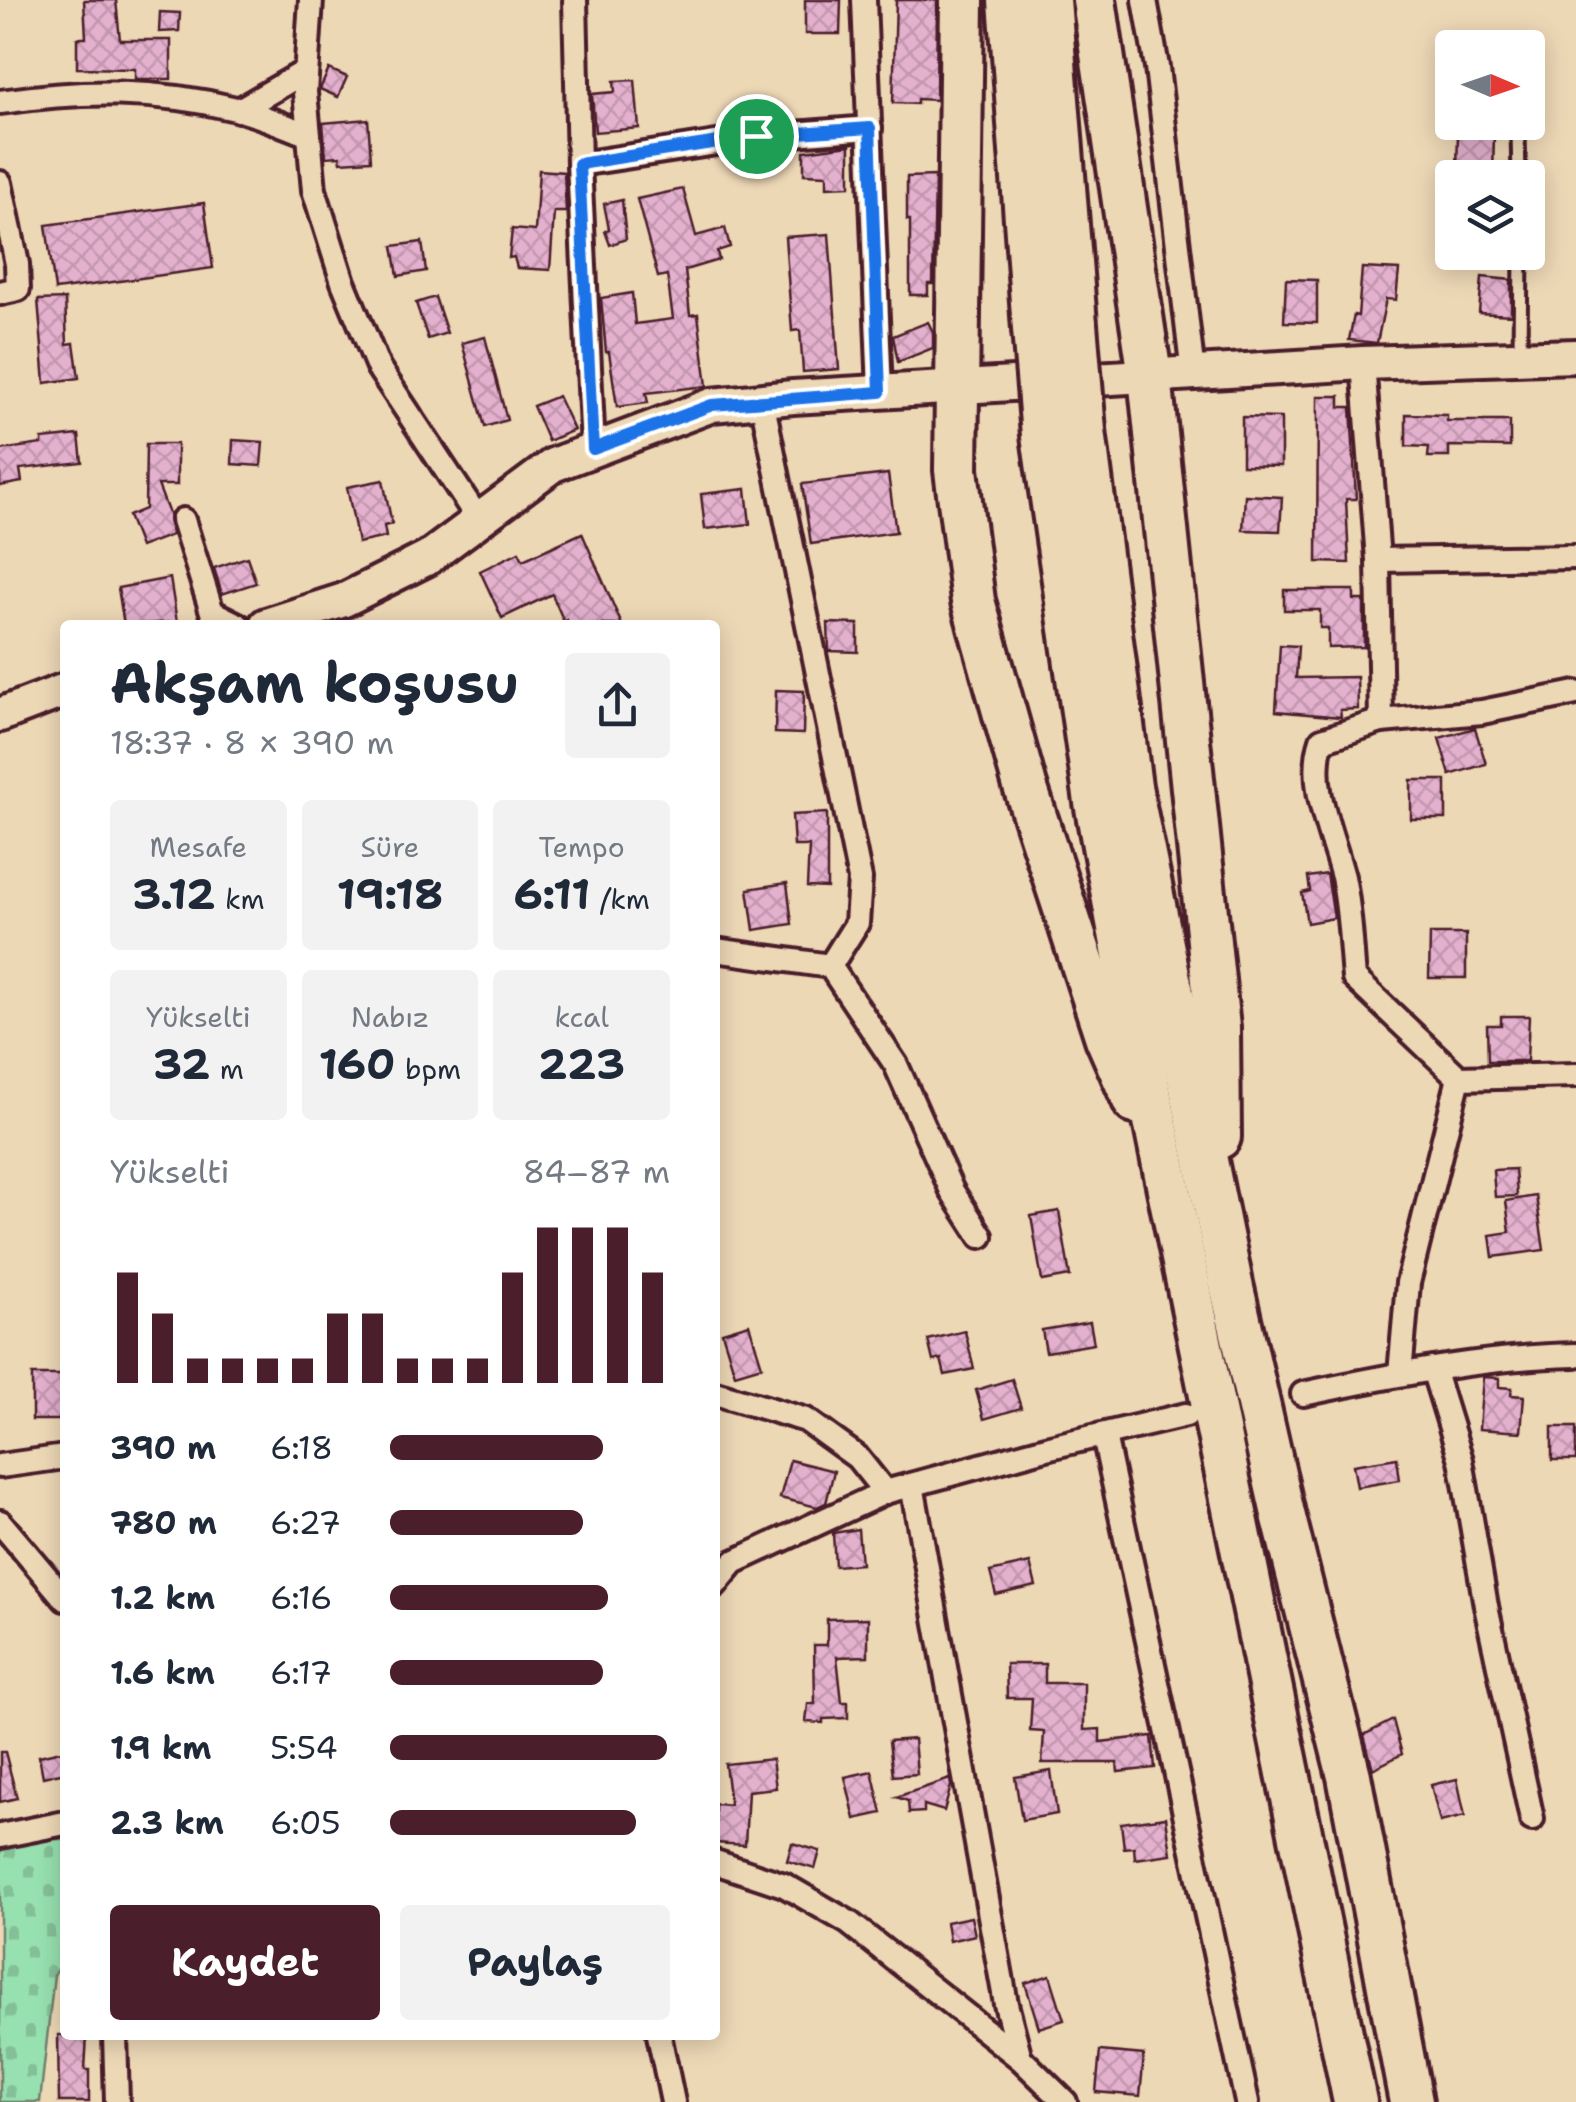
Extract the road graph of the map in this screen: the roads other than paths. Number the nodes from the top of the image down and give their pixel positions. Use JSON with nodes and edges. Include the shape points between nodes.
{"nodes":[{"id":1,"x":311,"y":0,"type":"edge"},
{"id":2,"x":575,"y":0,"type":"edge"},
{"id":3,"x":864,"y":0,"type":"edge"},
{"id":4,"x":962,"y":0,"type":"edge"},
{"id":5,"x":1010,"y":0,"type":"edge"},
{"id":6,"x":1049,"y":0,"type":"edge"},
{"id":7,"x":1094,"y":0,"type":"edge"},
{"id":8,"x":1145,"y":0,"type":"edge"},
{"id":9,"x":306,"y":71,"type":"junction"},
{"id":10,"x":0,"y":102,"type":"edge"},
{"id":11,"x":239,"y":110,"type":"junction"},
{"id":12,"x":870,"y":128,"type":"junction"},
{"id":13,"x":309,"y":135,"type":"junction"},
{"id":14,"x":579,"y":164,"type":"junction"},
{"id":15,"x":0,"y":183,"type":"edge"},
{"id":16,"x":1521,"y":270,"type":"edge"},
{"id":17,"x":0,"y":293,"type":"edge"},
{"id":18,"x":1055,"y":326,"type":"junction"},
{"id":19,"x":1576,"y":356,"type":"edge"},
{"id":20,"x":1520,"y":357,"type":"junction"},
{"id":21,"x":1363,"y":363,"type":"junction"},
{"id":22,"x":1193,"y":374,"type":"junction"},
{"id":23,"x":1150,"y":376,"type":"junction"},
{"id":24,"x":956,"y":388,"type":"junction"},
{"id":25,"x":880,"y":392,"type":"junction"},
{"id":26,"x":762,"y":400,"type":"junction"},
{"id":27,"x":1064,"y":433,"type":"junction"},
{"id":28,"x":593,"y":449,"type":"junction"},
{"id":29,"x":183,"y":520,"type":"dead end"},
{"id":30,"x":480,"y":520,"type":"junction"},
{"id":31,"x":1576,"y":557,"type":"edge"},
{"id":32,"x":1378,"y":560,"type":"junction"},
{"id":33,"x":228,"y":620,"type":"edge"},
{"id":34,"x":282,"y":620,"type":"edge"},
{"id":35,"x":60,"y":692,"type":"edge"},
{"id":36,"x":1576,"y":694,"type":"edge"},
{"id":37,"x":0,"y":714,"type":"edge"},
{"id":38,"x":1381,"y":721,"type":"junction"},
{"id":39,"x":720,"y":951,"type":"edge"},
{"id":40,"x":830,"y":966,"type":"junction"},
{"id":41,"x":1576,"y":1075,"type":"edge"},
{"id":42,"x":1459,"y":1078,"type":"junction"},
{"id":43,"x":981,"y":1236,"type":"dead end"},
{"id":44,"x":1231,"y":1284,"type":"junction"},
{"id":45,"x":1191,"y":1300,"type":"junction"},
{"id":46,"x":1576,"y":1356,"type":"edge"},
{"id":47,"x":1434,"y":1369,"type":"junction"},
{"id":48,"x":1400,"y":1374,"type":"junction"},
{"id":49,"x":1303,"y":1394,"type":"dead end"},
{"id":50,"x":720,"y":1395,"type":"edge"},
{"id":51,"x":1186,"y":1415,"type":"dead end"},
{"id":52,"x":1104,"y":1436,"type":"junction"},
{"id":53,"x":60,"y":1458,"type":"edge"},
{"id":54,"x":0,"y":1466,"type":"edge"},
{"id":55,"x":912,"y":1484,"type":"junction"},
{"id":56,"x":884,"y":1492,"type":"junction"},
{"id":57,"x":0,"y":1522,"type":"edge"},
{"id":58,"x":720,"y":1579,"type":"edge"},
{"id":59,"x":60,"y":1593,"type":"edge"},
{"id":60,"x":1532,"y":1820,"type":"dead end"},
{"id":61,"x":60,"y":1824,"type":"edge"},
{"id":62,"x":0,"y":1836,"type":"edge"},
{"id":63,"x":720,"y":1864,"type":"edge"},
{"id":64,"x":115,"y":2040,"type":"edge"},
{"id":65,"x":660,"y":2040,"type":"edge"},
{"id":66,"x":1020,"y":2058,"type":"junction"},
{"id":67,"x":117,"y":2102,"type":"edge"},
{"id":68,"x":672,"y":2102,"type":"edge"},
{"id":69,"x":1064,"y":2102,"type":"edge"},
{"id":70,"x":1247,"y":2102,"type":"edge"},
{"id":71,"x":1355,"y":2102,"type":"edge"},
{"id":72,"x":1410,"y":2102,"type":"edge"}],
"edges":[{"from":1,"to":9,"type":"street"},
{"from":2,"to":14,"type":"street"},
{"from":3,"to":12,"type":"street"},
{"from":4,"to":24,"type":"highway"},
{"from":5,"to":18,"type":"highway"},
{"from":6,"to":18,"type":"highway"},
{"from":7,"to":23,"type":"highway"},
{"from":8,"to":22,"type":"street"},
{"from":9,"to":11,"type":"street"},
{"from":9,"to":13,"type":"street"},
{"from":10,"to":11,"type":"street","via":[[65,92],[162,94]]},
{"from":11,"to":13,"type":"street"},
{"from":12,"to":14,"type":"street","via":[[756,136]]},
{"from":12,"to":25,"type":"street"},
{"from":13,"to":30,"type":"street","via":[[314,190],[378,367]]},
{"from":14,"to":28,"type":"street"},
{"from":15,"to":17,"type":"street","via":[[18,264],[18,290]]},
{"from":16,"to":20,"type":"lane"},
{"from":18,"to":27,"type":"highway","bridge":true},
{"from":19,"to":20,"type":"street"},
{"from":20,"to":21,"type":"street"},
{"from":21,"to":22,"type":"street"},
{"from":21,"to":32,"type":"street"},
{"from":22,"to":23,"type":"street"},
{"from":23,"to":24,"type":"street"},
{"from":23,"to":44,"type":"highway","via":[[1218,1028]]},
{"from":24,"to":25,"type":"street"},
{"from":24,"to":45,"type":"highway","via":[[956,470],[973,602],[1024,786],[1136,1106]]},
{"from":25,"to":26,"type":"street"},
{"from":26,"to":28,"type":"street","via":[[712,405]]},
{"from":26,"to":40,"type":"street","via":[[860,879],[857,923]]},
{"from":27,"to":44,"type":"highway"},
{"from":27,"to":45,"type":"highway","via":[[1096,802]]},
{"from":28,"to":30,"type":"street","via":[[553,465]]},
{"from":29,"to":33,"type":"street","via":[[212,612]]},
{"from":30,"to":34,"type":"street","via":[[428,558],[344,600]]},
{"from":31,"to":32,"type":"street"},
{"from":32,"to":38,"type":"street"},
{"from":35,"to":37,"type":"street"},
{"from":36,"to":38,"type":"street"},
{"from":38,"to":42,"type":"street","via":[[1322,740],[1316,759],[1344,880],[1354,978]]},
{"from":39,"to":40,"type":"street"},
{"from":40,"to":43,"type":"street","via":[[896,1064],[952,1191]]},
{"from":41,"to":42,"type":"street"},
{"from":42,"to":48,"type":"street","via":[[1408,1283]]},
{"from":44,"to":72,"type":"highway","via":[[1349,1776]]},
{"from":45,"to":71,"type":"highway"},
{"from":46,"to":47,"type":"street","via":[[1520,1356]]},
{"from":47,"to":48,"type":"street"},
{"from":47,"to":60,"type":"street","via":[[1461,1460]]},
{"from":48,"to":49,"type":"street"},
{"from":50,"to":56,"type":"street","via":[[806,1420],[857,1457]]},
{"from":51,"to":52,"type":"street"},
{"from":52,"to":55,"type":"street"},
{"from":52,"to":70,"type":"street"},
{"from":53,"to":54,"type":"street"},
{"from":55,"to":56,"type":"street"},
{"from":55,"to":66,"type":"street"},
{"from":56,"to":58,"type":"street","via":[[734,1562]]},
{"from":57,"to":59,"type":"street"},
{"from":61,"to":62,"type":"street"},
{"from":63,"to":66,"type":"street","via":[[784,1885],[848,1922]]},
{"from":64,"to":67,"type":"street"},
{"from":65,"to":68,"type":"street"},
{"from":66,"to":69,"type":"street"}]}
